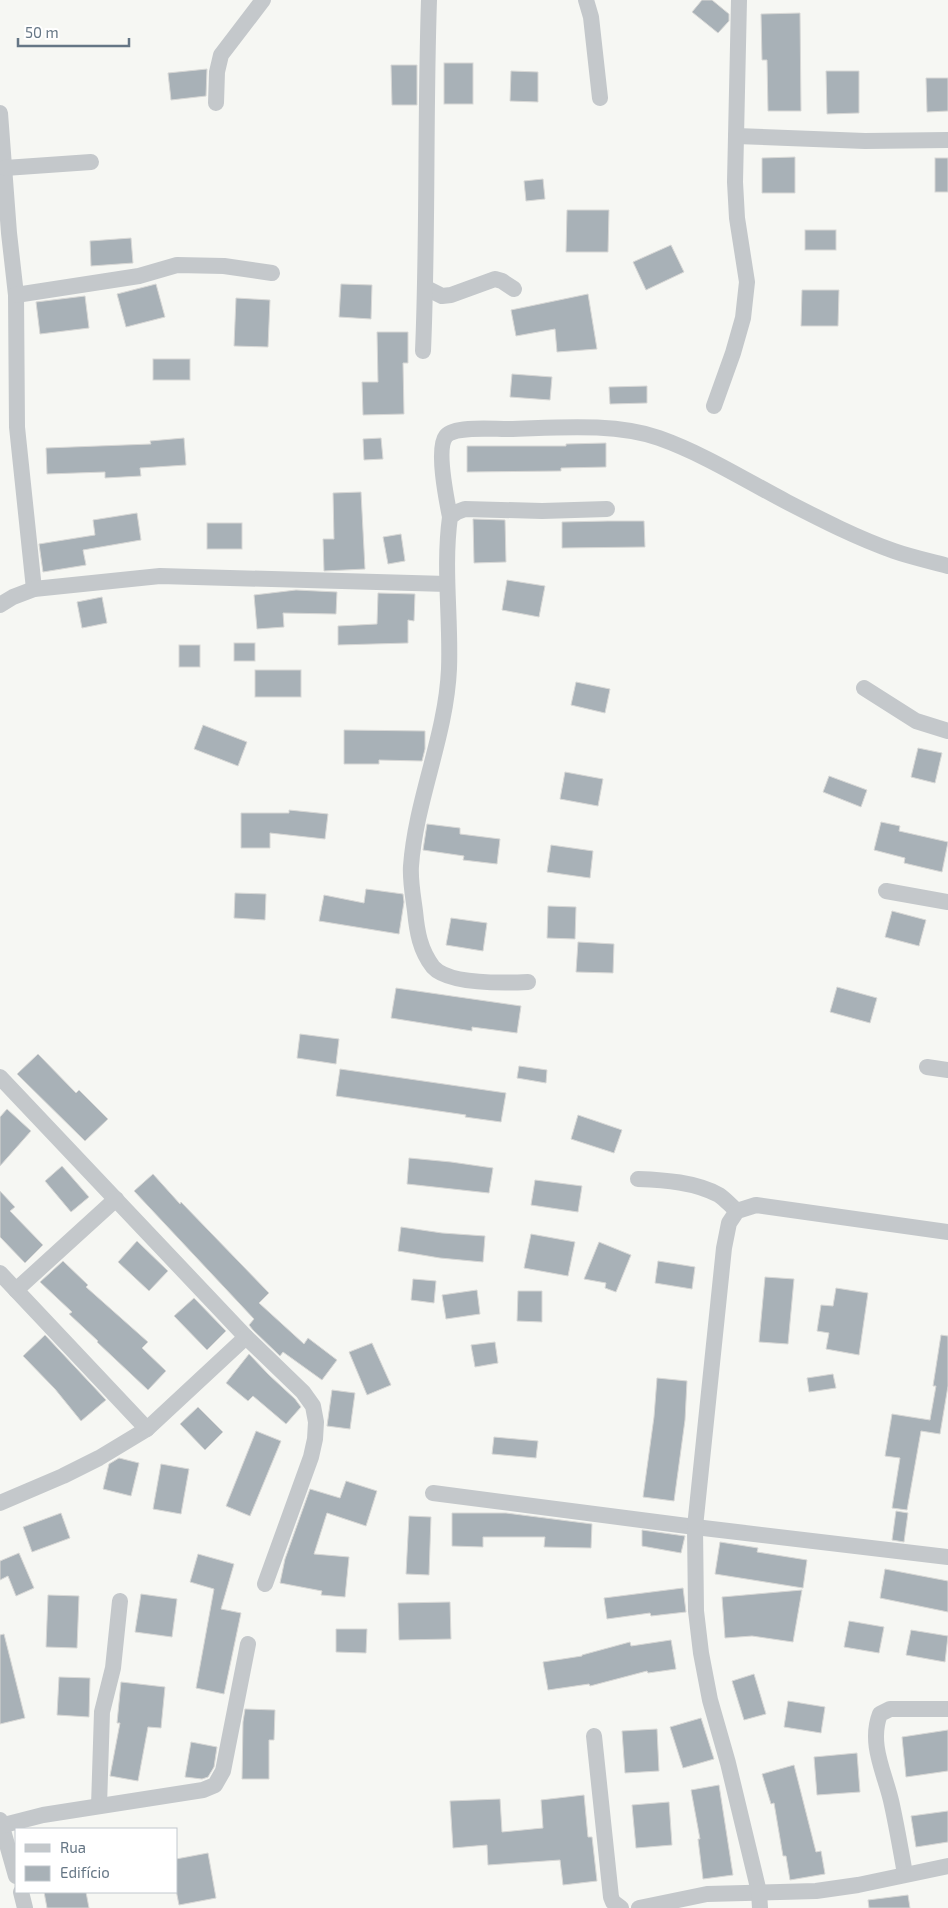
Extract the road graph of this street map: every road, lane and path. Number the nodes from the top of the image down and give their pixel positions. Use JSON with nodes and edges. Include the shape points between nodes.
{"nodes":[{"id":1,"x":263,"y":0,"type":"edge"},
{"id":2,"x":429,"y":0,"type":"edge"},
{"id":3,"x":586,"y":0,"type":"edge"},
{"id":4,"x":739,"y":0,"type":"edge"},
{"id":5,"x":600,"y":98,"type":"dead end"},
{"id":6,"x":216,"y":103,"type":"dead end"},
{"id":7,"x":0,"y":112,"type":"edge"},
{"id":8,"x":736,"y":136,"type":"junction"},
{"id":9,"x":948,"y":140,"type":"edge"},
{"id":10,"x":90,"y":162,"type":"dead end"},
{"id":11,"x":5,"y":168,"type":"junction"},
{"id":12,"x":272,"y":273,"type":"dead end"},
{"id":13,"x":426,"y":288,"type":"junction"},
{"id":14,"x":514,"y":289,"type":"dead end"},
{"id":15,"x":16,"y":295,"type":"junction"},
{"id":16,"x":423,"y":352,"type":"dead end"},
{"id":17,"x":714,"y":406,"type":"dead end"},
{"id":18,"x":607,"y":509,"type":"dead end"},
{"id":19,"x":450,"y":518,"type":"junction"},
{"id":20,"x":948,"y":566,"type":"edge"},
{"id":21,"x":447,"y":584,"type":"junction"},
{"id":22,"x":34,"y":589,"type":"junction"},
{"id":23,"x":0,"y":604,"type":"edge"},
{"id":24,"x":864,"y":688,"type":"dead end"},
{"id":25,"x":948,"y":731,"type":"edge"},
{"id":26,"x":886,"y":891,"type":"dead end"},
{"id":27,"x":948,"y":902,"type":"edge"},
{"id":28,"x":528,"y":982,"type":"dead end"},
{"id":29,"x":927,"y":1067,"type":"dead end"},
{"id":30,"x":948,"y":1070,"type":"edge"},
{"id":31,"x":0,"y":1077,"type":"edge"},
{"id":32,"x":638,"y":1179,"type":"dead end"},
{"id":33,"x":116,"y":1199,"type":"junction"},
{"id":34,"x":737,"y":1211,"type":"junction"},
{"id":35,"x":948,"y":1232,"type":"edge"},
{"id":36,"x":0,"y":1273,"type":"edge"},
{"id":37,"x":16,"y":1290,"type":"junction"},
{"id":38,"x":246,"y":1338,"type":"junction"},
{"id":39,"x":147,"y":1429,"type":"junction"},
{"id":40,"x":433,"y":1493,"type":"dead end"},
{"id":41,"x":0,"y":1503,"type":"edge"},
{"id":42,"x":694,"y":1527,"type":"junction"},
{"id":43,"x":948,"y":1557,"type":"edge"},
{"id":44,"x":265,"y":1584,"type":"dead end"},
{"id":45,"x":120,"y":1601,"type":"dead end"},
{"id":46,"x":248,"y":1644,"type":"dead end"},
{"id":47,"x":948,"y":1709,"type":"edge"},
{"id":48,"x":594,"y":1736,"type":"dead end"},
{"id":49,"x":99,"y":1806,"type":"junction"},
{"id":50,"x":1,"y":1824,"type":"edge"},
{"id":51,"x":948,"y":1866,"type":"edge"},
{"id":52,"x":15,"y":1873,"type":"edge"},
{"id":53,"x":905,"y":1874,"type":"junction"},
{"id":54,"x":21,"y":1893,"type":"edge"},
{"id":55,"x":760,"y":1900,"type":"edge"},
{"id":56,"x":25,"y":1908,"type":"edge"},
{"id":57,"x":621,"y":1908,"type":"edge"},
{"id":58,"x":640,"y":1908,"type":"edge"}],
"edges":[{"from":1,"to":6,"type":"street","via":[[221,55]]},
{"from":2,"to":13,"type":"street","via":[[425,103]]},
{"from":3,"to":5,"type":"street"},
{"from":4,"to":8,"type":"street"},
{"from":7,"to":11,"type":"street"},
{"from":8,"to":9,"type":"street"},
{"from":8,"to":17,"type":"street","via":[[737,218],[746,282],[743,318],[734,353]]},
{"from":10,"to":11,"type":"street"},
{"from":11,"to":15,"type":"street"},
{"from":12,"to":15,"type":"street","via":[[224,266],[177,265],[139,276]]},
{"from":13,"to":14,"type":"street","via":[[442,296],[451,296],[495,279]]},
{"from":13,"to":16,"type":"street"},
{"from":15,"to":22,"type":"street","via":[[17,427]]},
{"from":18,"to":19,"type":"street","via":[[465,509]]},
{"from":19,"to":20,"type":"street","via":[[442,445],[452,432],[592,428],[626,431],[658,438],[706,458],[841,529],[893,550]]},
{"from":19,"to":21,"type":"street"},
{"from":21,"to":22,"type":"street","via":[[160,576]]},
{"from":21,"to":28,"type":"street","via":[[448,670],[439,738],[417,825],[411,867],[417,932],[423,953],[435,969],[456,979],[491,983]]},
{"from":22,"to":23,"type":"street"},
{"from":24,"to":25,"type":"street","via":[[916,720]]},
{"from":26,"to":27,"type":"street"},
{"from":29,"to":30,"type":"street"},
{"from":31,"to":33,"type":"street"},
{"from":32,"to":34,"type":"street","via":[[699,1187],[720,1196]]},
{"from":33,"to":37,"type":"street"},
{"from":33,"to":38,"type":"street"},
{"from":34,"to":35,"type":"street","via":[[756,1205],[777,1207]]},
{"from":34,"to":42,"type":"street","via":[[729,1223],[724,1248]]},
{"from":36,"to":37,"type":"street"},
{"from":37,"to":39,"type":"street"},
{"from":38,"to":39,"type":"street"},
{"from":38,"to":44,"type":"street","via":[[303,1392],[313,1406],[316,1422],[311,1457]]},
{"from":39,"to":41,"type":"street","via":[[100,1458]]},
{"from":40,"to":42,"type":"street"},
{"from":42,"to":43,"type":"street"},
{"from":42,"to":55,"type":"street","via":[[696,1611],[701,1653]]},
{"from":45,"to":49,"type":"street","via":[[113,1668],[102,1712]]},
{"from":46,"to":49,"type":"street","via":[[223,1771],[215,1785],[203,1790]]},
{"from":47,"to":53,"type":"street","via":[[890,1709],[880,1714],[875,1726],[876,1750],[892,1805]]},
{"from":48,"to":57,"type":"street","via":[[611,1897]]},
{"from":49,"to":50,"type":"street"},
{"from":50,"to":52,"type":"street"},
{"from":51,"to":53,"type":"street"},
{"from":53,"to":55,"type":"street","via":[[858,1885]]},
{"from":54,"to":56,"type":"street"},
{"from":55,"to":58,"type":"street","via":[[707,1894]]}]}
